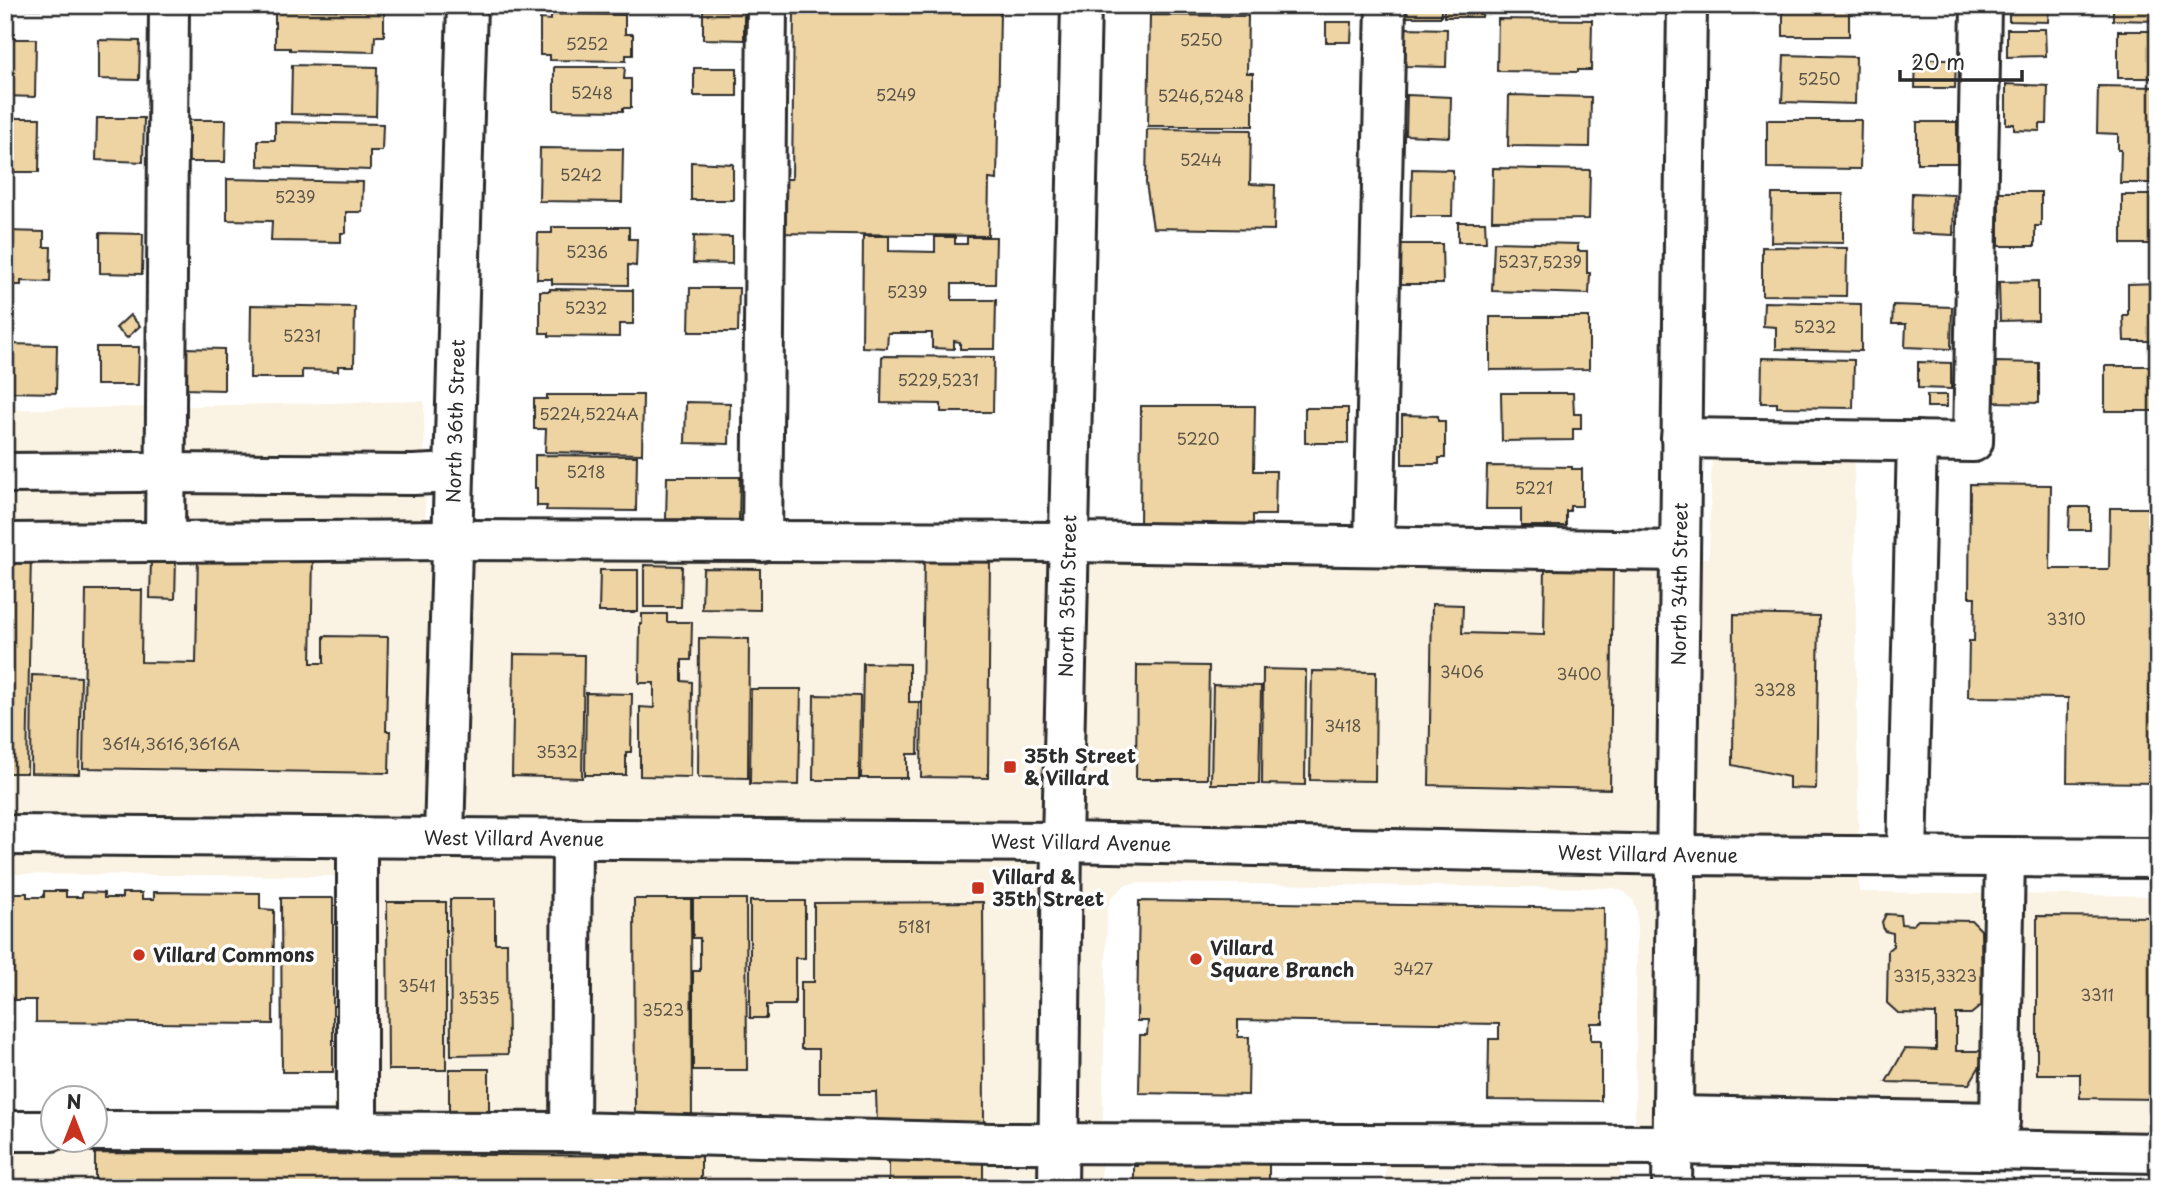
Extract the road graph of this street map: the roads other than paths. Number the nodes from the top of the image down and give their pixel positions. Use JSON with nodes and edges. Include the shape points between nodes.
{"nodes":[{"id":1,"x":169,"y":5,"type":"edge"},
{"id":2,"x":467,"y":5,"type":"edge"},
{"id":3,"x":767,"y":5,"type":"edge"},
{"id":4,"x":1081,"y":5,"type":"edge"},
{"id":5,"x":1386,"y":5,"type":"edge"},
{"id":6,"x":1687,"y":5,"type":"edge"},
{"id":7,"x":1981,"y":5,"type":"edge"},
{"id":8,"x":1681,"y":438,"type":"junction"},
{"id":9,"x":1917,"y":441,"type":"junction"},
{"id":10,"x":5,"y":473,"type":"edge"},
{"id":11,"x":153,"y":473,"type":"junction"},
{"id":12,"x":454,"y":473,"type":"junction"},
{"id":13,"x":452,"y":540,"type":"junction"},
{"id":14,"x":165,"y":542,"type":"junction"},
{"id":15,"x":762,"y":542,"type":"junction"},
{"id":16,"x":1069,"y":542,"type":"junction"},
{"id":17,"x":5,"y":543,"type":"edge"},
{"id":18,"x":1374,"y":547,"type":"junction"},
{"id":19,"x":1680,"y":551,"type":"junction"},
{"id":20,"x":5,"y":835,"type":"edge"},
{"id":21,"x":357,"y":836,"type":"junction"},
{"id":22,"x":444,"y":837,"type":"junction"},
{"id":23,"x":572,"y":838,"type":"junction"},
{"id":24,"x":1062,"y":842,"type":"junction"},
{"id":25,"x":1676,"y":855,"type":"junction"},
{"id":26,"x":1907,"y":856,"type":"junction"},
{"id":27,"x":2005,"y":857,"type":"junction"},
{"id":28,"x":2158,"y":858,"type":"edge"},
{"id":29,"x":5,"y":1131,"type":"edge"},
{"id":30,"x":38,"y":1131,"type":"edge"},
{"id":31,"x":108,"y":1131,"type":"edge"},
{"id":32,"x":570,"y":1132,"type":"junction"},
{"id":33,"x":358,"y":1133,"type":"junction"},
{"id":34,"x":1059,"y":1143,"type":"junction"},
{"id":35,"x":1672,"y":1153,"type":"edge"},
{"id":36,"x":2158,"y":1153,"type":"edge"},
{"id":37,"x":1058,"y":1188,"type":"edge"}],
"edges":[{"from":1,"to":11,"type":"street"},
{"from":2,"to":12,"type":"street","name":"North 36th Street"},
{"from":3,"to":15,"type":"street"},
{"from":4,"to":16,"type":"street","name":"North 35th Street"},
{"from":5,"to":18,"type":"street"},
{"from":6,"to":8,"type":"street","name":"North 34th Street"},
{"from":7,"to":9,"type":"street","via":[[1973,442]]},
{"from":8,"to":9,"type":"street"},
{"from":8,"to":19,"type":"street","name":"North 34th Street"},
{"from":9,"to":26,"type":"street"},
{"from":10,"to":11,"type":"street"},
{"from":11,"to":12,"type":"street"},
{"from":11,"to":14,"type":"street"},
{"from":12,"to":13,"type":"street","name":"North 36th Street"},
{"from":13,"to":14,"type":"street"},
{"from":13,"to":15,"type":"street"},
{"from":13,"to":22,"type":"street","name":"North 36th Street"},
{"from":14,"to":17,"type":"street"},
{"from":15,"to":16,"type":"street"},
{"from":16,"to":18,"type":"street"},
{"from":16,"to":24,"type":"street","name":"North 35th Street"},
{"from":18,"to":19,"type":"street"},
{"from":19,"to":25,"type":"street","name":"North 34th Street"},
{"from":20,"to":21,"type":"street","name":"West Villard Avenue"},
{"from":21,"to":22,"type":"street","name":"West Villard Avenue"},
{"from":21,"to":33,"type":"street"},
{"from":22,"to":23,"type":"street","name":"West Villard Avenue"},
{"from":23,"to":24,"type":"street","name":"West Villard Avenue"},
{"from":23,"to":32,"type":"street"},
{"from":24,"to":25,"type":"street","name":"West Villard Avenue"},
{"from":24,"to":34,"type":"street","name":"North 35th Street"},
{"from":25,"to":26,"type":"street","name":"West Villard Avenue"},
{"from":25,"to":35,"type":"street","name":"North 34th Street"},
{"from":26,"to":27,"type":"street","name":"West Villard Avenue"},
{"from":27,"to":28,"type":"street","name":"West Villard Avenue"},
{"from":27,"to":35,"type":"street","via":[[2000,1122]]},
{"from":29,"to":30,"type":"street"},
{"from":31,"to":33,"type":"street"},
{"from":32,"to":33,"type":"street"},
{"from":32,"to":34,"type":"street"},
{"from":34,"to":35,"type":"street"},
{"from":34,"to":37,"type":"street","name":"North 35th Street"},
{"from":35,"to":36,"type":"street"}]}
